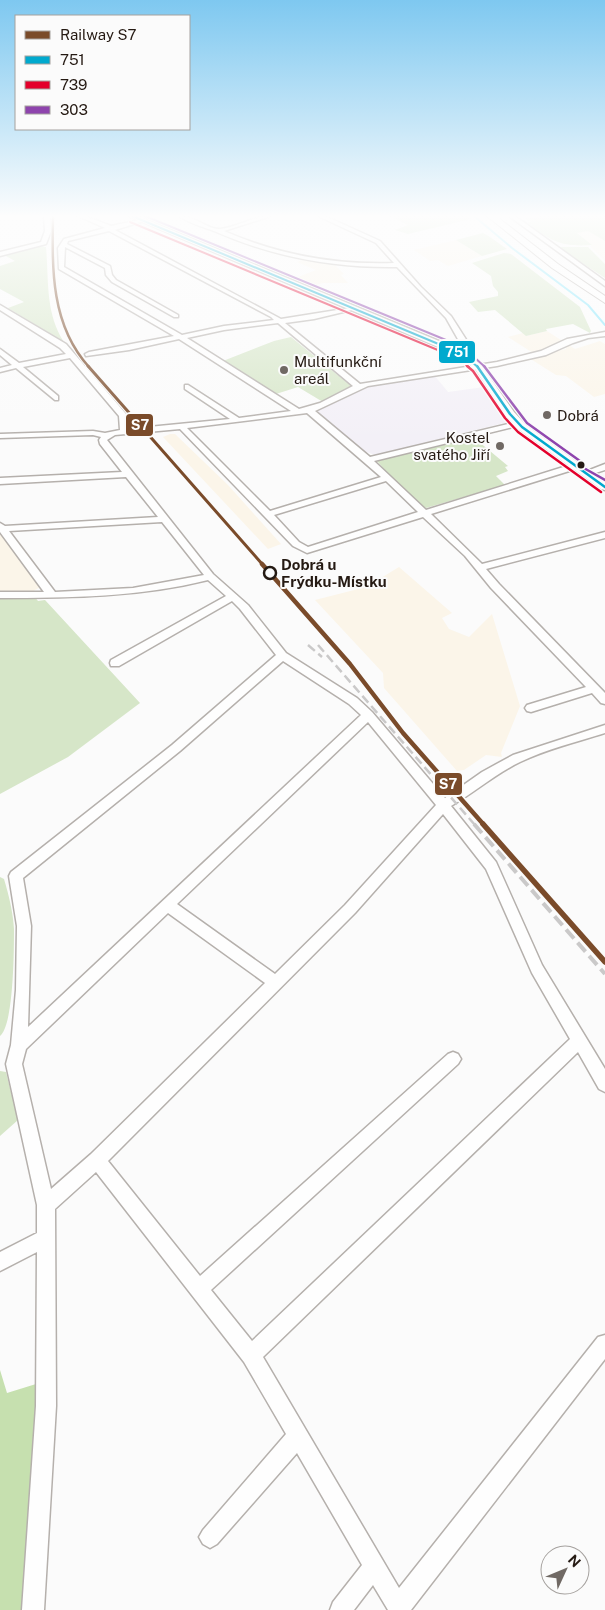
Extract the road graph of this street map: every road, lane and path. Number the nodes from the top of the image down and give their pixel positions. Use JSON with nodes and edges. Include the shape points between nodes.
{"nodes":[{"id":1,"x":99,"y":291,"type":"edge"},
{"id":2,"x":132,"y":291,"type":"edge"},
{"id":3,"x":224,"y":291,"type":"edge"},
{"id":4,"x":313,"y":291,"type":"edge"},
{"id":5,"x":421,"y":291,"type":"edge"},
{"id":6,"x":592,"y":291,"type":"edge"},
{"id":7,"x":605,"y":300,"type":"edge"},
{"id":8,"x":0,"y":307,"type":"edge"},
{"id":9,"x":354,"y":308,"type":"junction"},
{"id":10,"x":176,"y":316,"type":"dead end"},
{"id":11,"x":280,"y":322,"type":"junction"},
{"id":12,"x":605,"y":334,"type":"edge"},
{"id":13,"x":182,"y":338,"type":"junction"},
{"id":14,"x":0,"y":352,"type":"edge"},
{"id":15,"x":89,"y":354,"type":"dead end"},
{"id":16,"x":71,"y":356,"type":"junction"},
{"id":17,"x":465,"y":356,"type":"junction"},
{"id":18,"x":18,"y":365,"type":"junction"},
{"id":19,"x":478,"y":366,"type":"junction"},
{"id":20,"x":0,"y":370,"type":"edge"},
{"id":21,"x":358,"y":386,"type":"junction"},
{"id":22,"x":188,"y":387,"type":"dead end"},
{"id":23,"x":55,"y":398,"type":"dead end"},
{"id":24,"x":309,"y":410,"type":"junction"},
{"id":25,"x":297,"y":411,"type":"junction"},
{"id":26,"x":237,"y":420,"type":"junction"},
{"id":27,"x":518,"y":423,"type":"junction"},
{"id":28,"x":183,"y":428,"type":"junction"},
{"id":29,"x":124,"y":432,"type":"junction"},
{"id":30,"x":533,"y":433,"type":"joint"},
{"id":31,"x":0,"y":436,"type":"edge"},
{"id":32,"x":106,"y":436,"type":"junction"},
{"id":33,"x":369,"y":460,"type":"junction"},
{"id":34,"x":605,"y":467,"type":"edge"},
{"id":35,"x":581,"y":469,"type":"junction"},
{"id":36,"x":128,"y":474,"type":"junction"},
{"id":37,"x":387,"y":478,"type":"junction"},
{"id":38,"x":0,"y":480,"type":"edge"},
{"id":39,"x":605,"y":487,"type":"edge"},
{"id":40,"x":424,"y":512,"type":"junction"},
{"id":41,"x":268,"y":514,"type":"junction"},
{"id":42,"x":165,"y":519,"type":"junction"},
{"id":43,"x":1,"y":527,"type":"edge"},
{"id":44,"x":605,"y":535,"type":"edge"},
{"id":45,"x":481,"y":568,"type":"junction"},
{"id":46,"x":210,"y":576,"type":"junction"},
{"id":47,"x":0,"y":595,"type":"edge"},
{"id":48,"x":52,"y":595,"type":"junction"},
{"id":49,"x":233,"y":596,"type":"junction"},
{"id":50,"x":282,"y":656,"type":"junction"},
{"id":51,"x":115,"y":663,"type":"dead end"},
{"id":52,"x":594,"y":689,"type":"junction"},
{"id":53,"x":605,"y":700,"type":"edge"},
{"id":54,"x":531,"y":708,"type":"dead end"},
{"id":55,"x":368,"y":715,"type":"junction"},
{"id":56,"x":605,"y":729,"type":"edge"},
{"id":57,"x":443,"y":805,"type":"junction"},
{"id":58,"x":167,"y":905,"type":"junction"},
{"id":59,"x":276,"y":983,"type":"junction"},
{"id":60,"x":579,"y":1041,"type":"junction"},
{"id":61,"x":19,"y":1045,"type":"junction"},
{"id":62,"x":453,"y":1059,"type":"dead end"},
{"id":63,"x":605,"y":1084,"type":"edge"},
{"id":64,"x":97,"y":1160,"type":"junction"},
{"id":65,"x":46,"y":1205,"type":"junction"},
{"id":66,"x":46,"y":1238,"type":"junction"},
{"id":67,"x":0,"y":1262,"type":"edge"},
{"id":68,"x":199,"y":1289,"type":"junction"},
{"id":69,"x":605,"y":1344,"type":"edge"},
{"id":70,"x":251,"y":1354,"type":"junction"},
{"id":71,"x":298,"y":1436,"type":"junction"},
{"id":72,"x":210,"y":1537,"type":"dead end"},
{"id":73,"x":374,"y":1566,"type":"junction"},
{"id":74,"x":399,"y":1608,"type":"edge"},
{"id":75,"x":33,"y":1610,"type":"edge"},
{"id":76,"x":340,"y":1610,"type":"edge"}],
"edges":[{"from":1,"to":13,"type":"street"},
{"from":2,"to":10,"type":"street"},
{"from":3,"to":11,"type":"street"},
{"from":4,"to":9,"type":"main road"},
{"from":5,"to":17,"type":"street","via":[[449,317],[463,341]]},
{"from":6,"to":7,"type":"highway"},
{"from":8,"to":16,"type":"street","via":[[63,346]]},
{"from":9,"to":11,"type":"street"},
{"from":9,"to":17,"type":"main road"},
{"from":11,"to":13,"type":"street","via":[[224,328]]},
{"from":11,"to":21,"type":"street"},
{"from":12,"to":19,"type":"street","via":[[570,341],[543,353]]},
{"from":13,"to":15,"type":"street"},
{"from":13,"to":25,"type":"street"},
{"from":14,"to":18,"type":"street"},
{"from":16,"to":18,"type":"street"},
{"from":16,"to":29,"type":"street","via":[[122,416]]},
{"from":17,"to":19,"type":"main road"},
{"from":18,"to":20,"type":"street"},
{"from":18,"to":23,"type":"street"},
{"from":19,"to":21,"type":"street"},
{"from":19,"to":27,"type":"main road"},
{"from":21,"to":24,"type":"street"},
{"from":22,"to":26,"type":"street"},
{"from":24,"to":25,"type":"street"},
{"from":24,"to":33,"type":"street"},
{"from":25,"to":26,"type":"street"},
{"from":26,"to":28,"type":"street"},
{"from":27,"to":30,"type":"main road"},
{"from":27,"to":33,"type":"street"},
{"from":28,"to":29,"type":"street"},
{"from":28,"to":41,"type":"street"},
{"from":29,"to":32,"type":"street"},
{"from":30,"to":35,"type":"main road"},
{"from":31,"to":32,"type":"street","via":[[96,433]]},
{"from":32,"to":36,"type":"street","via":[[104,444]]},
{"from":33,"to":37,"type":"street"},
{"from":34,"to":35,"type":"street"},
{"from":35,"to":39,"type":"main road"},
{"from":35,"to":40,"type":"street"},
{"from":36,"to":38,"type":"street"},
{"from":36,"to":42,"type":"street"},
{"from":37,"to":40,"type":"street"},
{"from":37,"to":41,"type":"street"},
{"from":40,"to":41,"type":"street","via":[[308,550],[296,544]]},
{"from":40,"to":45,"type":"street"},
{"from":42,"to":43,"type":"street"},
{"from":42,"to":46,"type":"street"},
{"from":43,"to":48,"type":"street"},
{"from":44,"to":45,"type":"street"},
{"from":45,"to":52,"type":"street","via":[[494,586]]},
{"from":46,"to":48,"type":"street","via":[[136,591]]},
{"from":46,"to":49,"type":"street"},
{"from":47,"to":48,"type":"street"},
{"from":49,"to":50,"type":"street"},
{"from":49,"to":51,"type":"street"},
{"from":50,"to":55,"type":"street","via":[[353,701]]},
{"from":50,"to":61,"type":"street","via":[[176,748],[16,876],[24,926]]},
{"from":52,"to":53,"type":"street"},
{"from":52,"to":54,"type":"street"},
{"from":55,"to":57,"type":"street"},
{"from":55,"to":58,"type":"street"},
{"from":56,"to":57,"type":"street","via":[[517,758]]},
{"from":57,"to":59,"type":"street","via":[[350,909]]},
{"from":57,"to":60,"type":"street","via":[[491,866],[537,969]]},
{"from":58,"to":59,"type":"street"},
{"from":58,"to":61,"type":"street"},
{"from":59,"to":64,"type":"street"},
{"from":60,"to":63,"type":"street"},
{"from":60,"to":70,"type":"street"},
{"from":61,"to":65,"type":"street","via":[[14,1064]]},
{"from":62,"to":68,"type":"street"},
{"from":64,"to":65,"type":"street"},
{"from":64,"to":68,"type":"street"},
{"from":65,"to":66,"type":"street"},
{"from":66,"to":67,"type":"street"},
{"from":66,"to":75,"type":"street","via":[[46,1406]]},
{"from":68,"to":70,"type":"street"},
{"from":69,"to":74,"type":"street"},
{"from":70,"to":71,"type":"street"},
{"from":71,"to":72,"type":"street"},
{"from":71,"to":73,"type":"street"},
{"from":73,"to":74,"type":"street"},
{"from":73,"to":76,"type":"street"}]}
